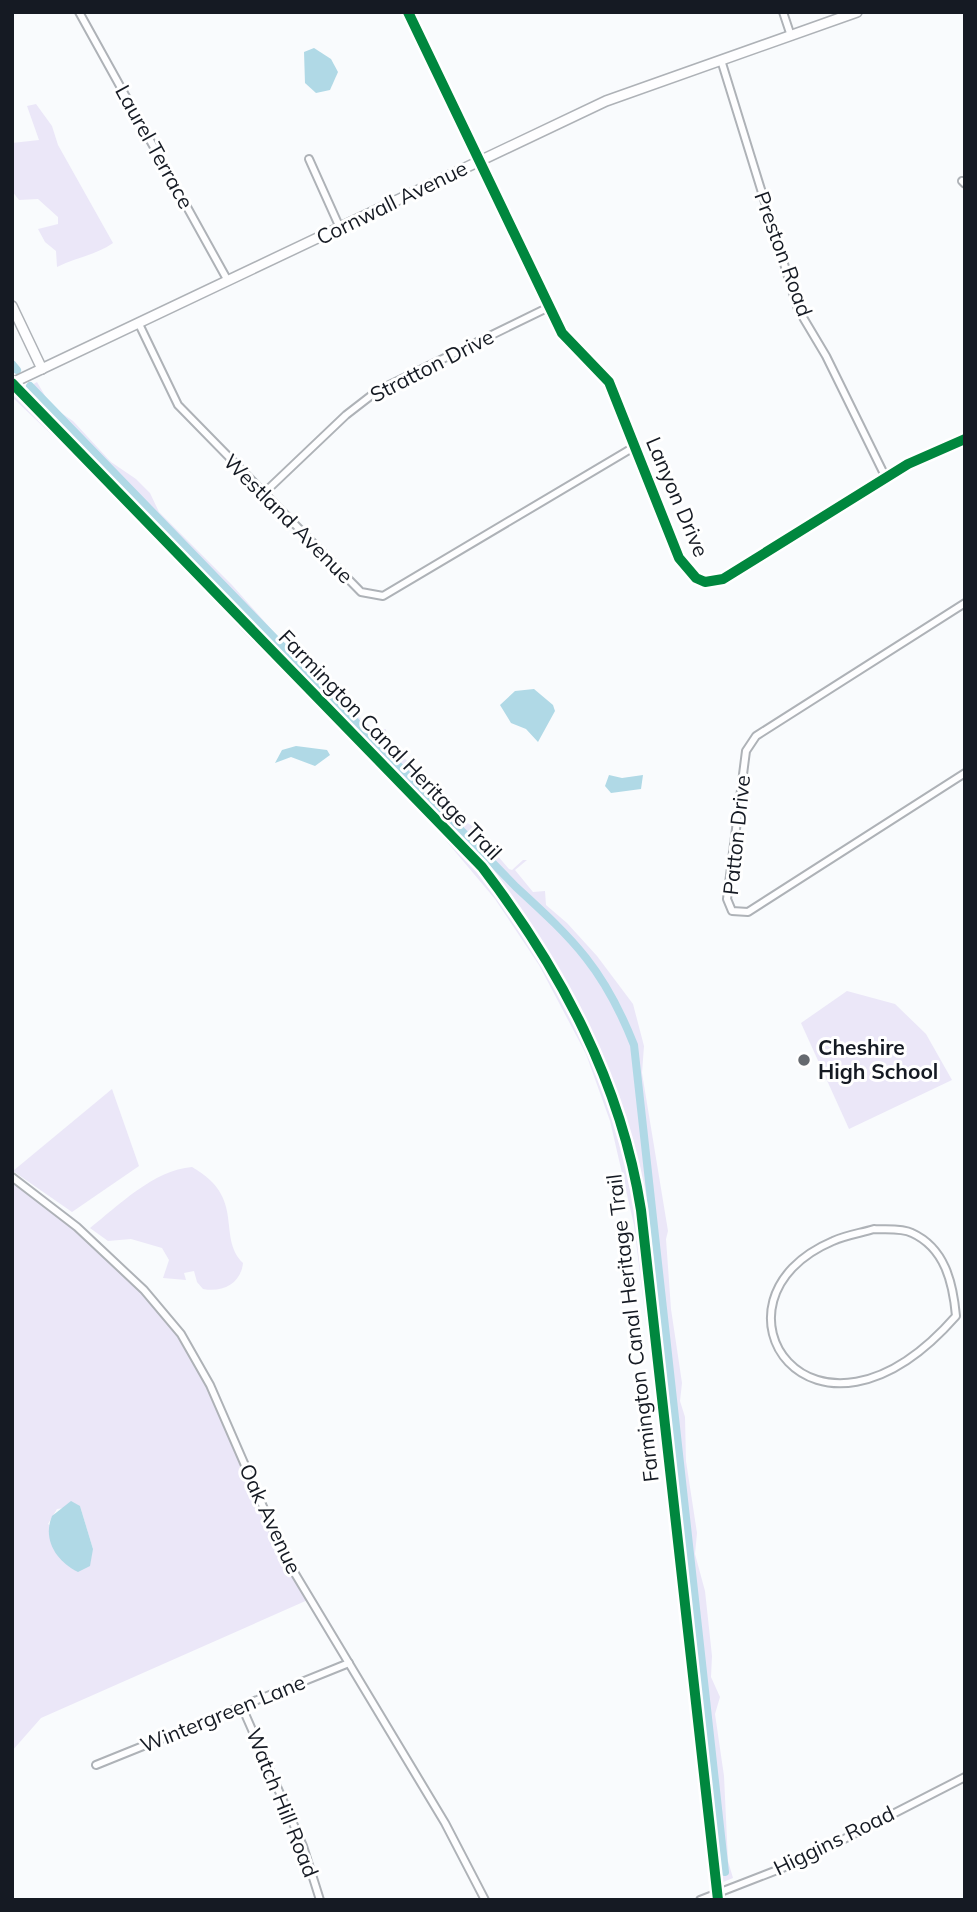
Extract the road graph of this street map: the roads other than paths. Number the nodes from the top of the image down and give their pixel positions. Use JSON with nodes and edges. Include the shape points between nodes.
{"nodes":[{"id":1,"x":79,"y":12,"type":"edge"},
{"id":2,"x":408,"y":12,"type":"edge"},
{"id":3,"x":783,"y":12,"type":"edge"},
{"id":4,"x":857,"y":12,"type":"edge"},
{"id":5,"x":791,"y":36,"type":"junction"},
{"id":6,"x":721,"y":60,"type":"junction"},
{"id":7,"x":309,"y":159,"type":"dead end"},
{"id":8,"x":479,"y":161,"type":"junction"},
{"id":9,"x":340,"y":228,"type":"junction"},
{"id":10,"x":228,"y":281,"type":"junction"},
{"id":11,"x":12,"y":306,"type":"edge"},
{"id":12,"x":549,"y":307,"type":"junction"},
{"id":13,"x":139,"y":324,"type":"junction"},
{"id":14,"x":42,"y":369,"type":"junction"},
{"id":15,"x":12,"y":383,"type":"edge"},
{"id":16,"x":965,"y":439,"type":"edge"},
{"id":17,"x":634,"y":447,"type":"junction"},
{"id":18,"x":886,"y":478,"type":"junction"},
{"id":19,"x":263,"y":494,"type":"junction"},
{"id":20,"x":965,"y":603,"type":"edge"},
{"id":21,"x":965,"y":773,"type":"edge"},
{"id":22,"x":12,"y":1177,"type":"edge"},
{"id":23,"x":957,"y":1316,"type":"junction"},
{"id":24,"x":965,"y":1317,"type":"edge"},
{"id":25,"x":349,"y":1663,"type":"junction"},
{"id":26,"x":242,"y":1707,"type":"junction"},
{"id":27,"x":96,"y":1765,"type":"dead end"},
{"id":28,"x":965,"y":1777,"type":"edge"},
{"id":29,"x":320,"y":1900,"type":"edge"},
{"id":30,"x":485,"y":1900,"type":"edge"},
{"id":31,"x":700,"y":1900,"type":"edge"}],
"edges":[{"from":1,"to":10,"type":"street","name":"Laurel Terrace"},
{"from":2,"to":8,"type":"street","name":"Lanyon Drive"},
{"from":3,"to":5,"type":"street"},
{"from":4,"to":5,"type":"street","name":"Cornwall Avenue"},
{"from":5,"to":6,"type":"street","name":"Cornwall Avenue"},
{"from":6,"to":8,"type":"street","name":"Cornwall Avenue","via":[[606,101]]},
{"from":6,"to":18,"type":"street","name":"Preston Road","via":[[798,309]]},
{"from":7,"to":9,"type":"street"},
{"from":8,"to":9,"type":"street","name":"Cornwall Avenue"},
{"from":8,"to":12,"type":"street","name":"Lanyon Drive"},
{"from":9,"to":10,"type":"street","name":"Cornwall Avenue"},
{"from":10,"to":13,"type":"street","name":"Cornwall Avenue"},
{"from":11,"to":14,"type":"street"},
{"from":12,"to":17,"type":"street","name":"Lanyon Drive","via":[[568,342],[597,366],[608,382]]},
{"from":12,"to":19,"type":"street","name":"Stratton Drive","via":[[377,391]]},
{"from":13,"to":14,"type":"street","name":"Cornwall Avenue"},
{"from":13,"to":19,"type":"street","name":"Westland Avenue","via":[[177,405]]},
{"from":14,"to":15,"type":"street","name":"Cornwall Avenue"},
{"from":16,"to":18,"type":"street","name":"Lanyon Drive"},
{"from":17,"to":18,"type":"street","name":"Lanyon Drive","via":[[679,558],[689,573],[705,582],[729,575]]},
{"from":17,"to":19,"type":"street","name":"Westland Avenue","via":[[383,596],[361,592]]},
{"from":20,"to":21,"type":"street","name":"Patton Drive","via":[[757,736],[746,751],[727,899],[732,911],[748,912]]},
{"from":22,"to":25,"type":"street","name":"Oak Avenue","via":[[86,1236],[144,1290],[181,1334],[210,1385],[285,1557]]},
{"from":23,"to":23,"type":"street","via":[[954,1286],[940,1254],[911,1232],[874,1229],[832,1241],[800,1261],[776,1291],[770,1319],[775,1346],[794,1370],[817,1380],[853,1384],[913,1359]]},
{"from":23,"to":24,"type":"street"},
{"from":25,"to":26,"type":"street","name":"Wintergreen Lane"},
{"from":25,"to":30,"type":"street","name":"Oak Avenue","via":[[445,1823]]},
{"from":26,"to":27,"type":"street","name":"Wintergreen Lane"},
{"from":26,"to":29,"type":"street","name":"Watch Hill Road","via":[[303,1846]]},
{"from":28,"to":31,"type":"street","name":"Higgins Road","via":[[803,1860]]}]}
